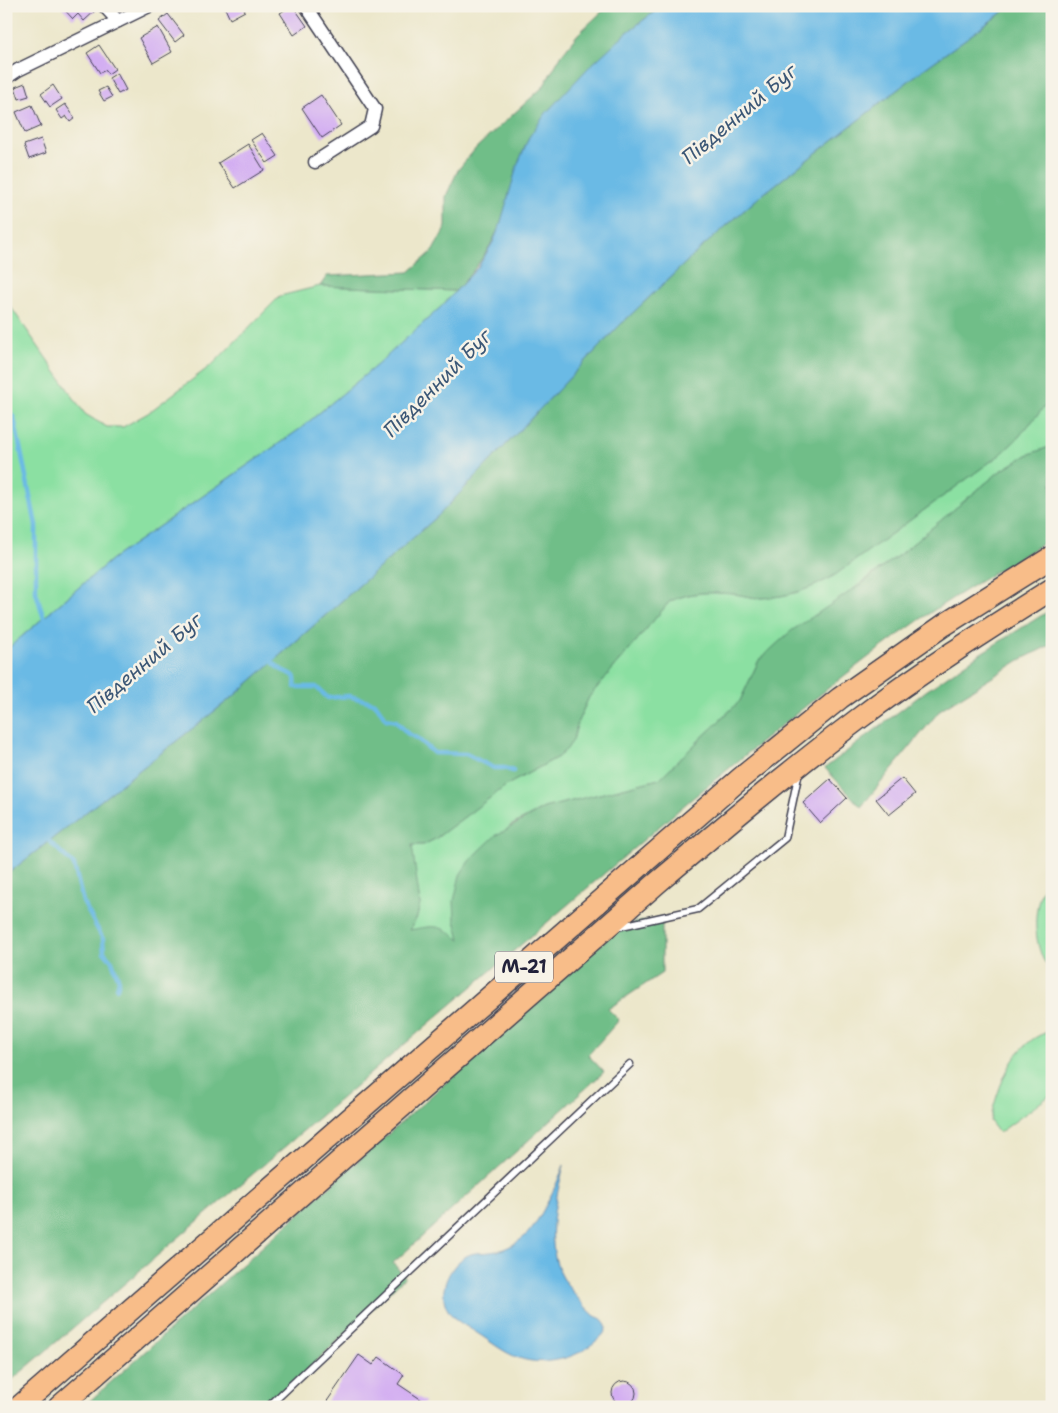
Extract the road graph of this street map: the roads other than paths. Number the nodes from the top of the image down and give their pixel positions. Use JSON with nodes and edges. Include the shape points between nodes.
{"nodes":[{"id":1,"x":104,"y":6,"type":"edge"},
{"id":2,"x":149,"y":6,"type":"edge"},
{"id":3,"x":306,"y":6,"type":"edge"},
{"id":4,"x":118,"y":21,"type":"junction"},
{"id":5,"x":6,"y":78,"type":"edge"},
{"id":6,"x":315,"y":162,"type":"dead end"},
{"id":7,"x":1052,"y":557,"type":"edge"},
{"id":8,"x":1052,"y":589,"type":"edge"},
{"id":9,"x":800,"y":765,"type":"junction"},
{"id":10,"x":741,"y":778,"type":"junction"},
{"id":11,"x":757,"y":798,"type":"junction"},
{"id":12,"x":602,"y":931,"type":"junction"},
{"id":13,"x":630,"y":1064,"type":"dead end"},
{"id":14,"x":19,"y":1407,"type":"edge"},
{"id":15,"x":59,"y":1407,"type":"edge"},
{"id":16,"x":268,"y":1407,"type":"edge"}],
"edges":[{"from":1,"to":4,"type":"street"},
{"from":2,"to":4,"type":"street"},
{"from":3,"to":6,"type":"street","via":[[375,109],[371,126]]},
{"from":4,"to":5,"type":"street"},
{"from":7,"to":10,"type":"highway","number":"М-21","via":[[944,625],[840,698]]},
{"from":8,"to":9,"type":"highway","number":"М-21","via":[[960,646]]},
{"from":9,"to":11,"type":"highway","number":"М-21"},
{"from":9,"to":12,"type":"lane","via":[[785,838],[698,909]]},
{"from":10,"to":11,"type":"highway"},
{"from":10,"to":14,"type":"highway","number":"М-21"},
{"from":11,"to":12,"type":"highway","number":"М-21"},
{"from":12,"to":15,"type":"highway","number":"М-21"},
{"from":13,"to":16,"type":"lane"}]}
